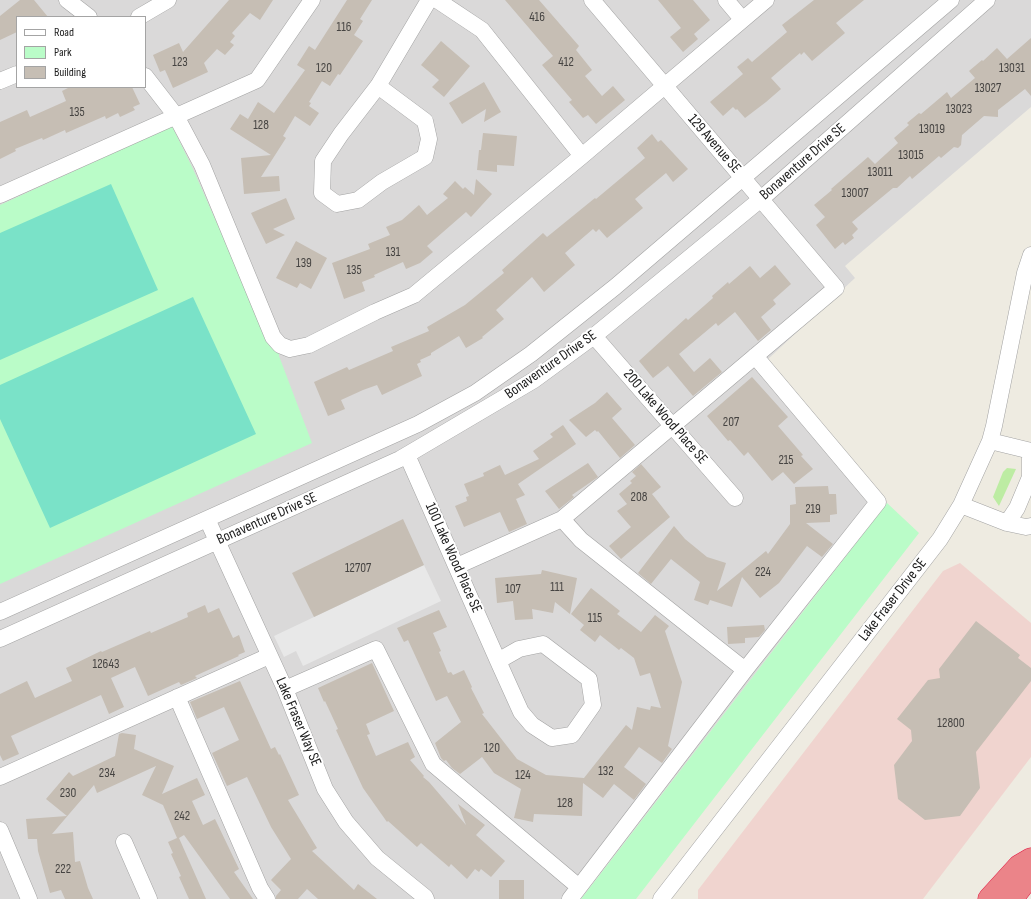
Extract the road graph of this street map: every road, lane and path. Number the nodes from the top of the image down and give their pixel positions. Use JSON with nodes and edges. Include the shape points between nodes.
{"nodes":[{"id":1,"x":67,"y":0,"type":"edge"},
{"id":2,"x":168,"y":0,"type":"edge"},
{"id":3,"x":312,"y":0,"type":"edge"},
{"id":4,"x":429,"y":0,"type":"edge"},
{"id":5,"x":437,"y":0,"type":"edge"},
{"id":6,"x":592,"y":0,"type":"edge"},
{"id":7,"x":726,"y":0,"type":"edge"},
{"id":8,"x":766,"y":0,"type":"edge"},
{"id":9,"x":951,"y":0,"type":"edge"},
{"id":10,"x":987,"y":0,"type":"edge"},
{"id":11,"x":89,"y":16,"type":"edge"},
{"id":12,"x":141,"y":16,"type":"edge"},
{"id":13,"x":742,"y":19,"type":"junction"},
{"id":14,"x":16,"y":74,"type":"edge"},
{"id":15,"x":146,"y":77,"type":"edge"},
{"id":16,"x":0,"y":81,"type":"edge"},
{"id":17,"x":378,"y":86,"type":"junction"},
{"id":18,"x":664,"y":86,"type":"junction"},
{"id":19,"x":176,"y":116,"type":"junction"},
{"id":20,"x":582,"y":156,"type":"junction"},
{"id":21,"x":743,"y":177,"type":"junction"},
{"id":22,"x":0,"y":195,"type":"edge"},
{"id":23,"x":761,"y":199,"type":"junction"},
{"id":24,"x":1031,"y":255,"type":"edge"},
{"id":25,"x":1026,"y":291,"type":"edge"},
{"id":26,"x":594,"y":336,"type":"junction"},
{"id":27,"x":755,"y":356,"type":"junction"},
{"id":28,"x":673,"y":426,"type":"junction"},
{"id":29,"x":990,"y":441,"type":"junction"},
{"id":30,"x":1031,"y":451,"type":"edge"},
{"id":31,"x":407,"y":455,"type":"junction"},
{"id":32,"x":735,"y":498,"type":"dead end"},
{"id":33,"x":961,"y":505,"type":"junction"},
{"id":34,"x":207,"y":519,"type":"junction"},
{"id":35,"x":562,"y":519,"type":"junction"},
{"id":36,"x":1007,"y":523,"type":"junction"},
{"id":37,"x":1031,"y":526,"type":"edge"},
{"id":38,"x":217,"y":541,"type":"junction"},
{"id":39,"x":457,"y":566,"type":"junction"},
{"id":40,"x":0,"y":612,"type":"edge"},
{"id":41,"x":0,"y":639,"type":"edge"},
{"id":42,"x":269,"y":656,"type":"junction"},
{"id":43,"x":498,"y":661,"type":"junction"},
{"id":44,"x":745,"y":670,"type":"junction"},
{"id":45,"x":285,"y":689,"type":"junction"},
{"id":46,"x":177,"y":697,"type":"junction"},
{"id":47,"x":0,"y":777,"type":"edge"},
{"id":48,"x":0,"y":830,"type":"edge"},
{"id":49,"x":124,"y":842,"type":"dead end"},
{"id":50,"x":1031,"y":859,"type":"edge"},
{"id":51,"x":1031,"y":874,"type":"edge"},
{"id":52,"x":574,"y":893,"type":"edge"},
{"id":53,"x":29,"y":899,"type":"edge"},
{"id":54,"x":148,"y":899,"type":"edge"},
{"id":55,"x":268,"y":899,"type":"edge"},
{"id":56,"x":426,"y":899,"type":"edge"},
{"id":57,"x":661,"y":899,"type":"edge"},
{"id":58,"x":989,"y":899,"type":"edge"},
{"id":59,"x":1012,"y":899,"type":"edge"}],
"edges":[{"from":1,"to":11,"type":"street"},
{"from":2,"to":12,"type":"street"},
{"from":3,"to":19,"type":"street","via":[[257,80]]},
{"from":4,"to":17,"type":"street"},
{"from":5,"to":20,"type":"street","via":[[482,30]]},
{"from":6,"to":18,"type":"street","name":"129 Avenue SE"},
{"from":7,"to":13,"type":"street"},
{"from":8,"to":13,"type":"street"},
{"from":9,"to":21,"type":"street","name":"Bonaventure Drive SE"},
{"from":10,"to":23,"type":"street","name":"Bonaventure Drive SE"},
{"from":13,"to":18,"type":"street"},
{"from":14,"to":16,"type":"street"},
{"from":15,"to":19,"type":"street"},
{"from":17,"to":17,"type":"street","via":[[323,161],[322,193],[337,204],[358,200],[382,182],[426,157],[429,139],[425,121]]},
{"from":18,"to":20,"type":"street"},
{"from":18,"to":21,"type":"street","name":"129 Avenue SE"},
{"from":19,"to":20,"type":"street","via":[[202,165],[273,337],[280,345],[290,349],[309,345],[414,295]]},
{"from":19,"to":22,"type":"street"},
{"from":21,"to":23,"type":"street","name":"129 Avenue SE"},
{"from":21,"to":34,"type":"street","name":"Bonaventure Drive SE","via":[[531,354],[475,393],[418,424]]},
{"from":23,"to":26,"type":"street","name":"Bonaventure Drive SE"},
{"from":23,"to":27,"type":"street","name":"129 Avenue SE","via":[[836,288]]},
{"from":24,"to":25,"type":"street","name":"Lake Fraser Drive SE"},
{"from":25,"to":29,"type":"street","name":"Lake Fraser Drive SE"},
{"from":26,"to":28,"type":"street","name":"200 Lake Wood Place SE"},
{"from":26,"to":31,"type":"street","name":"Bonaventure Drive SE","via":[[534,380]]},
{"from":27,"to":28,"type":"street"},
{"from":27,"to":44,"type":"street","via":[[878,502]]},
{"from":28,"to":32,"type":"street","name":"200 Lake Wood Place SE"},
{"from":28,"to":35,"type":"street"},
{"from":29,"to":30,"type":"street"},
{"from":29,"to":33,"type":"street","name":"Lake Fraser Drive SE"},
{"from":30,"to":36,"type":"street","via":[[1030,477]]},
{"from":31,"to":38,"type":"street","name":"Bonaventure Drive SE"},
{"from":31,"to":39,"type":"street","name":"100 Lake Wood Place SE"},
{"from":33,"to":36,"type":"street"},
{"from":33,"to":57,"type":"street","name":"Lake Fraser Drive SE","via":[[940,539]]},
{"from":34,"to":38,"type":"street","name":"Lake Fraser Way SE"},
{"from":34,"to":40,"type":"street","name":"Bonaventure Drive SE"},
{"from":35,"to":39,"type":"street"},
{"from":35,"to":44,"type":"street","via":[[581,540]]},
{"from":36,"to":37,"type":"street"},
{"from":38,"to":41,"type":"street","name":"Bonaventure Drive SE"},
{"from":38,"to":42,"type":"street","name":"Lake Fraser Way SE"},
{"from":39,"to":43,"type":"street","name":"100 Lake Wood Place SE"},
{"from":42,"to":45,"type":"street","name":"Lake Fraser Way SE"},
{"from":42,"to":46,"type":"street"},
{"from":43,"to":43,"type":"street","name":"100 Lake Wood Place SE","via":[[521,712],[532,725],[552,738],[572,734],[593,705],[589,679],[543,644],[519,650]]},
{"from":44,"to":52,"type":"street"},
{"from":45,"to":52,"type":"street","via":[[376,649],[433,764]]},
{"from":45,"to":56,"type":"street","name":"Lake Fraser Way SE","via":[[326,789],[346,822],[377,858]]},
{"from":46,"to":47,"type":"street"},
{"from":46,"to":55,"type":"street","via":[[260,888]]},
{"from":48,"to":53,"type":"street"},
{"from":49,"to":54,"type":"street"},
{"from":50,"to":58,"type":"highway","via":[[1019,866]]},
{"from":51,"to":59,"type":"highway"}]}
